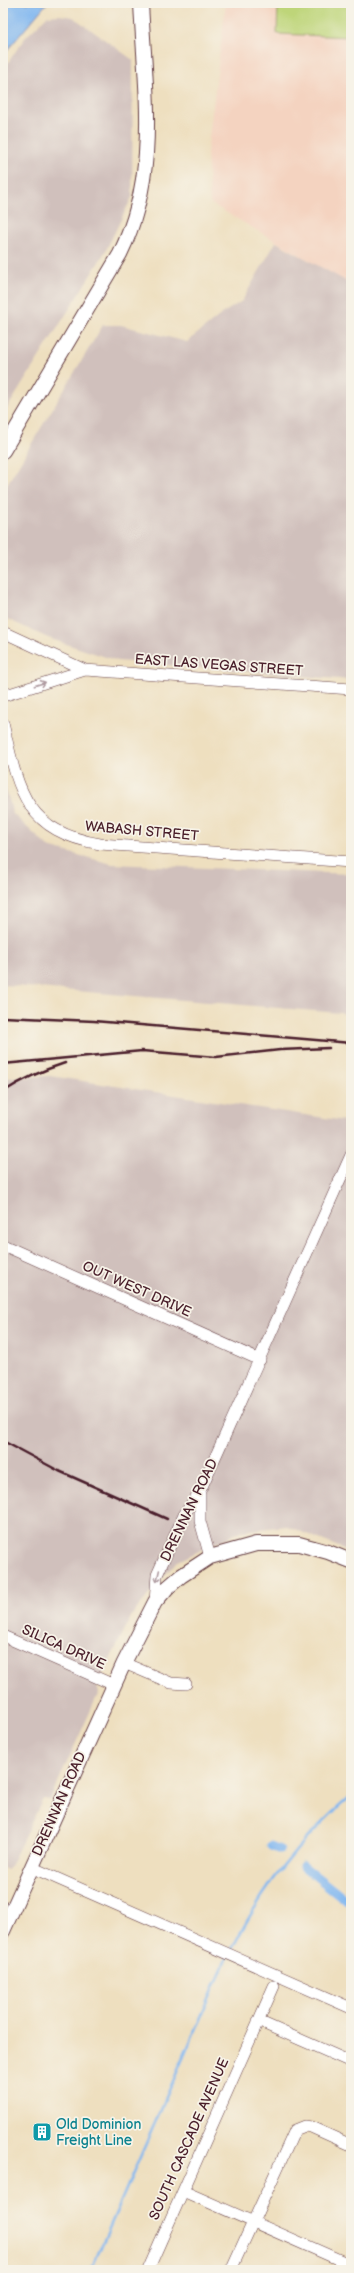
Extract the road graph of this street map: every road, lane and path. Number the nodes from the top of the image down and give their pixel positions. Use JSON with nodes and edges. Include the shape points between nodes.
{"nodes":[{"id":1,"x":141,"y":3,"type":"edge"},
{"id":2,"x":3,"y":451,"type":"edge"},
{"id":3,"x":3,"y":632,"type":"edge"},
{"id":4,"x":85,"y":670,"type":"junction"},
{"id":5,"x":351,"y":689,"type":"edge"},
{"id":6,"x":3,"y":696,"type":"edge"},
{"id":7,"x":3,"y":722,"type":"edge"},
{"id":8,"x":351,"y":862,"type":"edge"},
{"id":9,"x":351,"y":1155,"type":"edge"},
{"id":10,"x":3,"y":1245,"type":"edge"},
{"id":11,"x":260,"y":1360,"type":"junction"},
{"id":12,"x":200,"y":1491,"type":"junction"},
{"id":13,"x":210,"y":1557,"type":"junction"},
{"id":14,"x":351,"y":1561,"type":"edge"},
{"id":15,"x":155,"y":1602,"type":"junction"},
{"id":16,"x":3,"y":1636,"type":"edge"},
{"id":17,"x":124,"y":1663,"type":"junction"},
{"id":18,"x":186,"y":1684,"type":"dead end"},
{"id":19,"x":114,"y":1685,"type":"junction"},
{"id":20,"x":31,"y":1867,"type":"junction"},
{"id":21,"x":3,"y":1931,"type":"edge"},
{"id":22,"x":274,"y":1986,"type":"dead end"},
{"id":23,"x":351,"y":2008,"type":"edge"},
{"id":24,"x":258,"y":2021,"type":"junction"},
{"id":25,"x":351,"y":2062,"type":"edge"},
{"id":26,"x":351,"y":2145,"type":"edge"},
{"id":27,"x":183,"y":2191,"type":"junction"},
{"id":28,"x":253,"y":2222,"type":"junction"},
{"id":29,"x":351,"y":2265,"type":"edge"},
{"id":30,"x":148,"y":2270,"type":"edge"},
{"id":31,"x":231,"y":2270,"type":"edge"}],
"edges":[{"from":1,"to":2,"type":"main road","via":[[148,144],[135,220],[120,254]]},
{"from":3,"to":4,"type":"street","name":"EAST LAS VEGAS STREET"},
{"from":4,"to":5,"type":"street","name":"EAST LAS VEGAS STREET"},
{"from":6,"to":4,"type":"street","name":"EAST LAS VEGAS STREET","one_way":true},
{"from":7,"to":8,"type":"street","name":"WABASH STREET","via":[[14,771],[28,804],[46,823],[73,839],[100,844]]},
{"from":9,"to":11,"type":"street","name":"DRENNAN ROAD"},
{"from":10,"to":11,"type":"street","name":"OUT WEST DRIVE"},
{"from":11,"to":12,"type":"street","name":"DRENNAN ROAD"},
{"from":12,"to":13,"type":"street","via":[[198,1510]]},
{"from":12,"to":15,"type":"street","name":"DRENNAN ROAD","one_way":true,"via":[[184,1515],[157,1575]]},
{"from":13,"to":14,"type":"main road","via":[[256,1544],[286,1543],[312,1547]]},
{"from":13,"to":15,"type":"main road","via":[[181,1576]]},
{"from":15,"to":17,"type":"main road","name":"DRENNAN ROAD"},
{"from":16,"to":19,"type":"street","name":"SILICA DRIVE"},
{"from":17,"to":18,"type":"street","via":[[171,1683]]},
{"from":17,"to":19,"type":"main road","name":"DRENNAN ROAD"},
{"from":19,"to":20,"type":"main road","name":"DRENNAN ROAD"},
{"from":20,"to":21,"type":"main road","name":"DRENNAN ROAD"},
{"from":20,"to":23,"type":"street"},
{"from":22,"to":24,"type":"street","name":"SOUTH CASCADE AVENUE"},
{"from":24,"to":25,"type":"street"},
{"from":24,"to":27,"type":"street","name":"SOUTH CASCADE AVENUE"},
{"from":26,"to":28,"type":"street","via":[[310,2127],[304,2126],[296,2130]]},
{"from":27,"to":28,"type":"street"},
{"from":27,"to":30,"type":"street","name":"SOUTH CASCADE AVENUE"},
{"from":28,"to":29,"type":"street"},
{"from":28,"to":31,"type":"street"}]}
